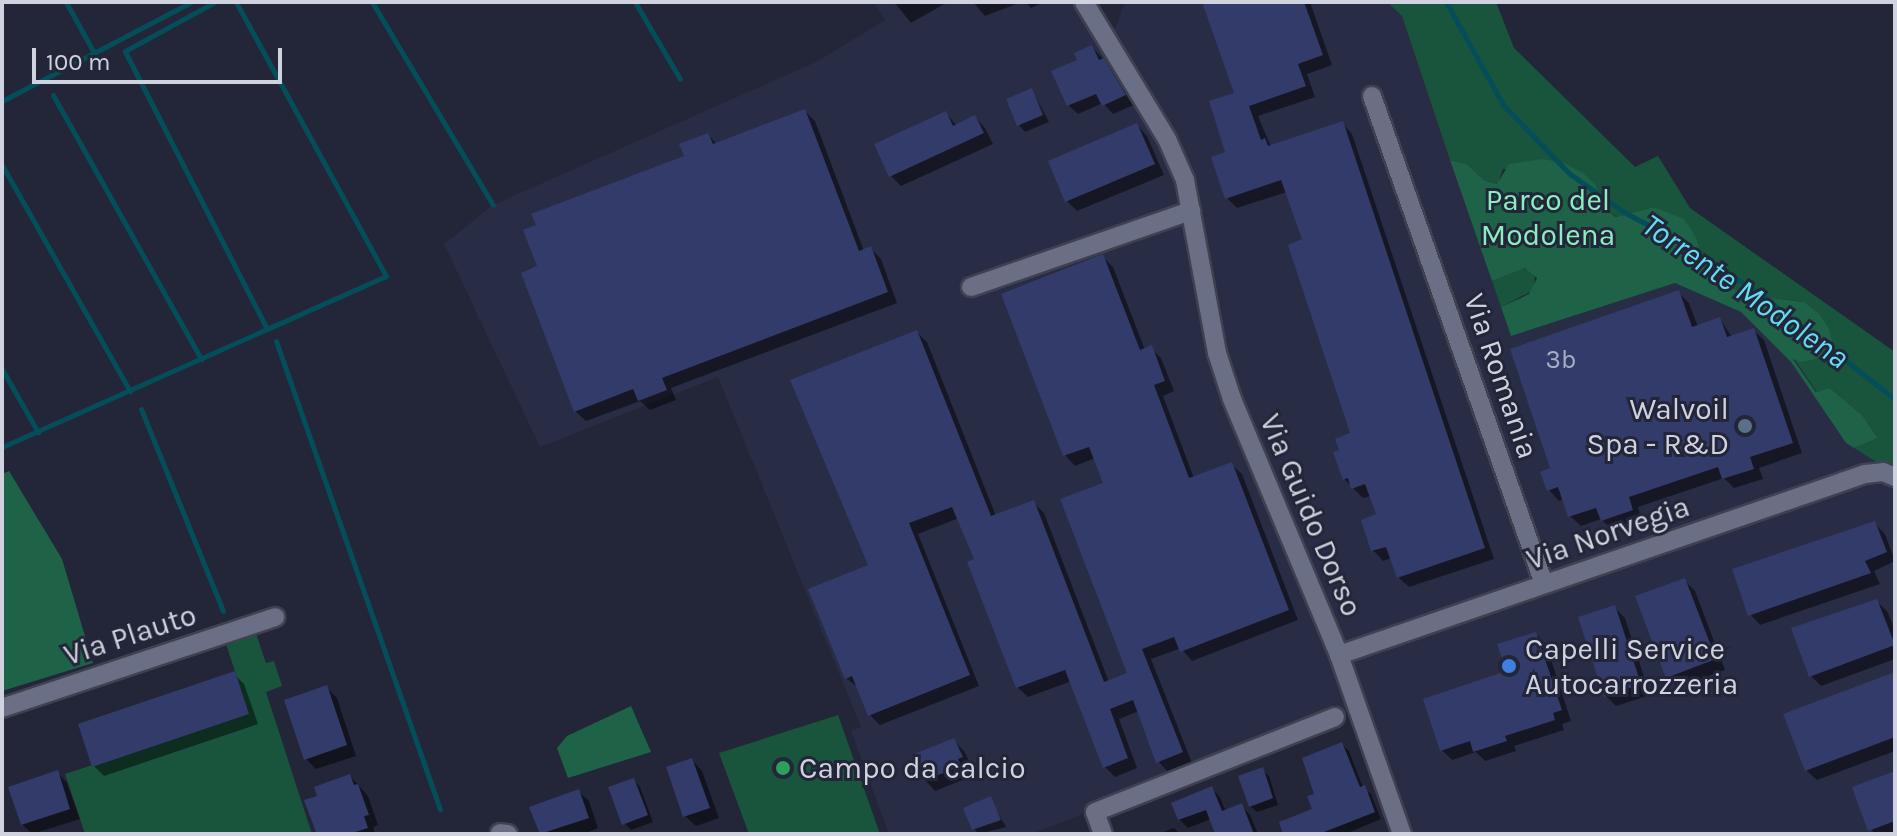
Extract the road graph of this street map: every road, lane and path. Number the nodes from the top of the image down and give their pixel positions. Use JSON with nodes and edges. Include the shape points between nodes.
{"nodes":[{"id":1,"x":1084,"y":2,"type":"edge"},
{"id":2,"x":1372,"y":96,"type":"dead end"},
{"id":3,"x":1191,"y":211,"type":"junction"},
{"id":4,"x":971,"y":287,"type":"dead end"},
{"id":5,"x":1895,"y":477,"type":"edge"},
{"id":6,"x":1544,"y":584,"type":"junction"},
{"id":7,"x":275,"y":617,"type":"dead end"},
{"id":8,"x":1339,"y":655,"type":"junction"},
{"id":9,"x":2,"y":708,"type":"edge"},
{"id":10,"x":1335,"y":717,"type":"dead end"},
{"id":11,"x":500,"y":833,"type":"edge"},
{"id":12,"x":508,"y":834,"type":"edge"},
{"id":13,"x":1103,"y":834,"type":"edge"},
{"id":14,"x":1402,"y":834,"type":"edge"}],
"edges":[{"from":1,"to":3,"type":"street","name":"Via Guido Dorso","via":[[1167,139],[1185,180]]},
{"from":2,"to":6,"type":"street","name":"Via Romania"},
{"from":3,"to":4,"type":"street"},
{"from":3,"to":8,"type":"street","name":"Via Guido Dorso","via":[[1217,353],[1232,399]]},
{"from":5,"to":6,"type":"street","name":"Via Norvegia","via":[[1865,474]]},
{"from":6,"to":8,"type":"street","name":"Via Norvegia"},
{"from":7,"to":9,"type":"street","name":"Via Plauto"},
{"from":8,"to":14,"type":"street","name":"Via Guido Dorso"},
{"from":10,"to":13,"type":"street","via":[[1095,812]]},
{"from":11,"to":12,"type":"street"}]}
